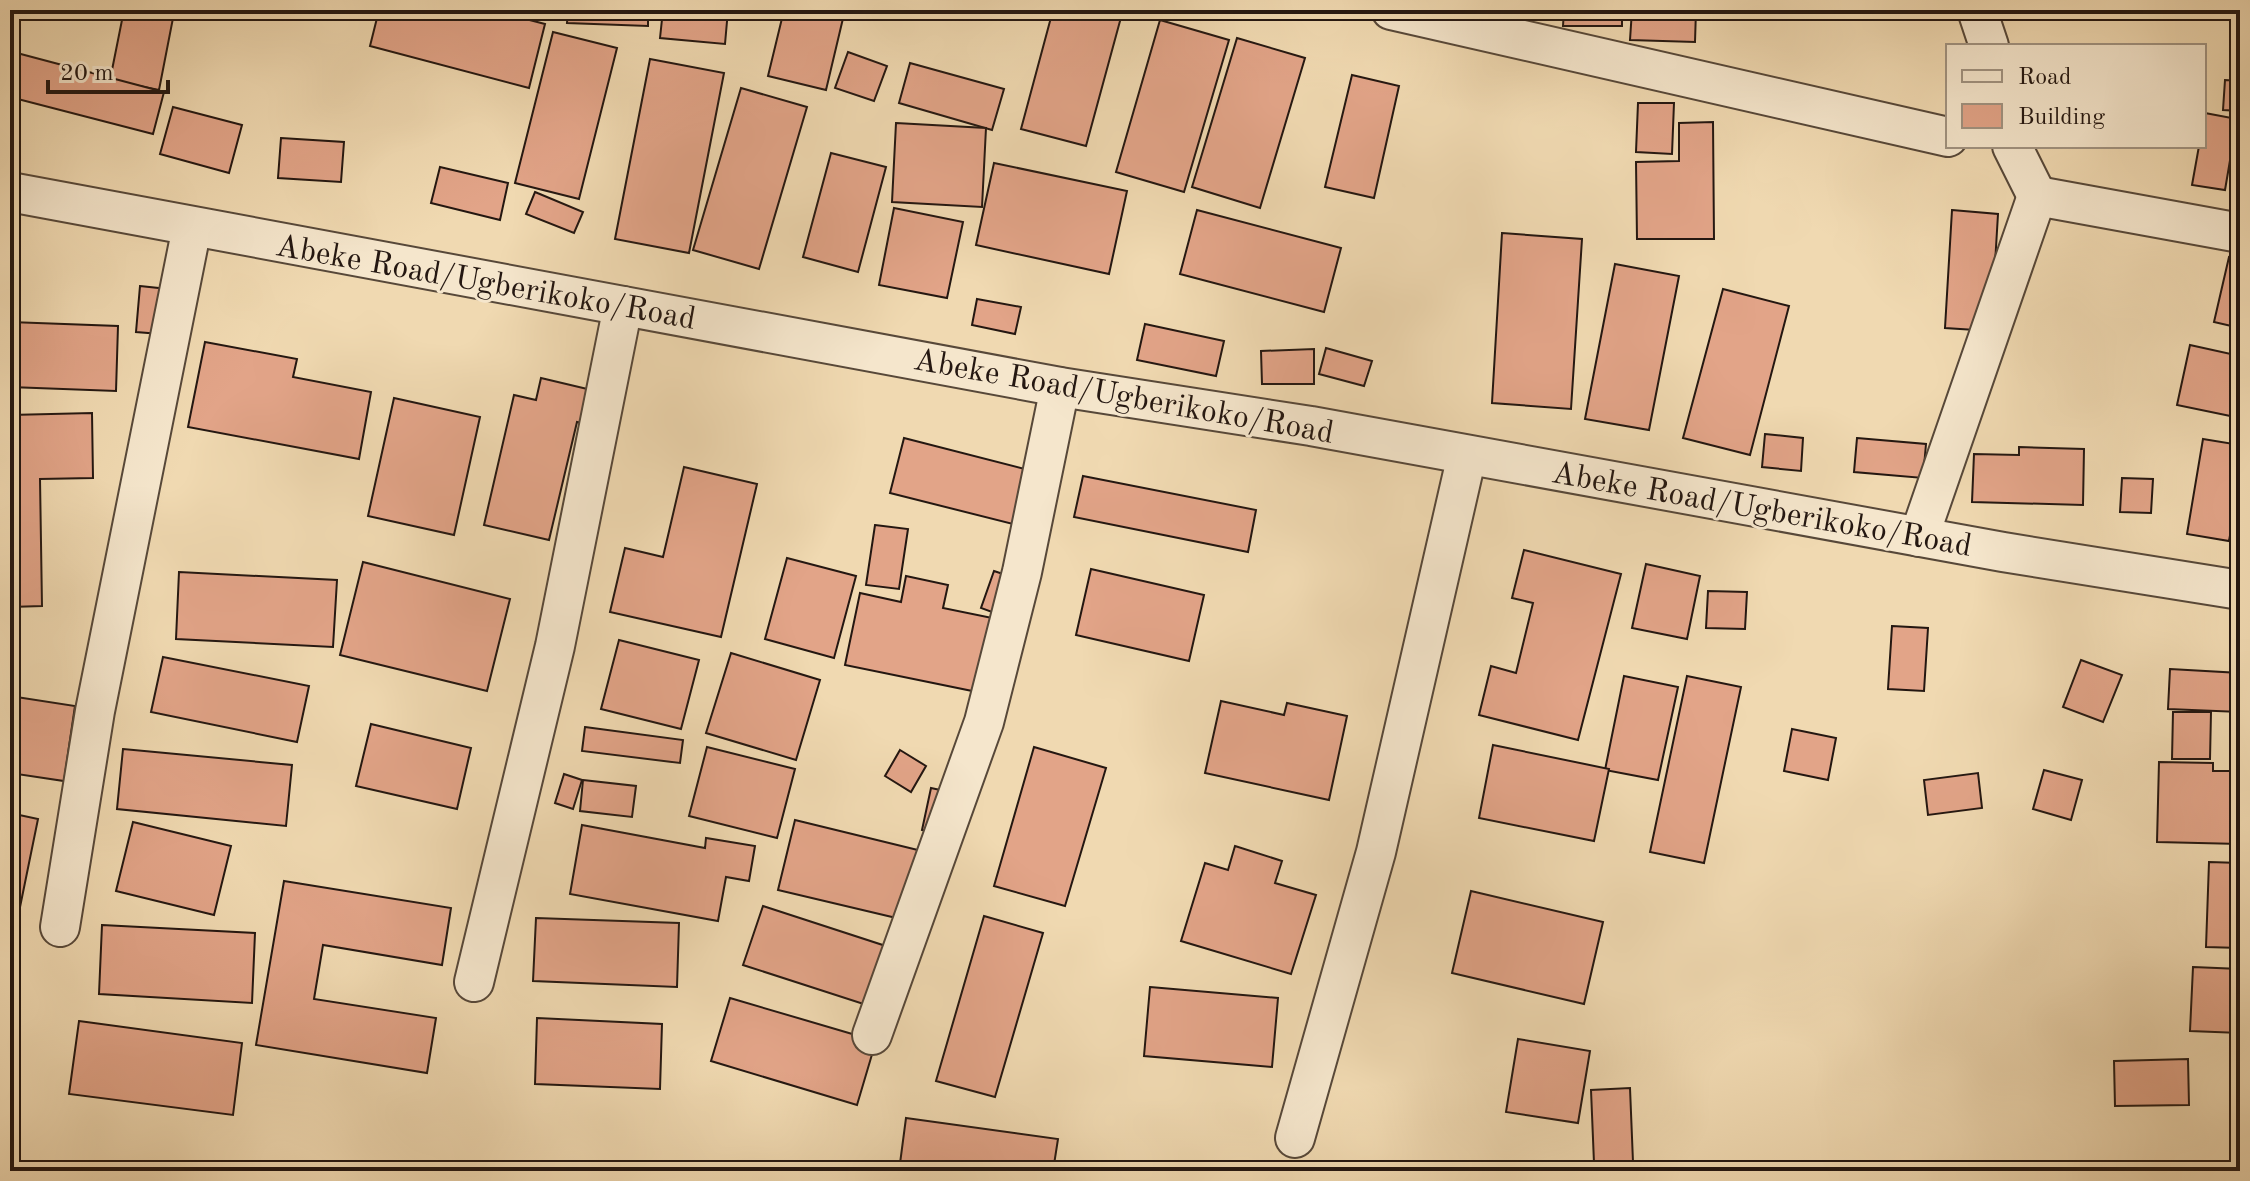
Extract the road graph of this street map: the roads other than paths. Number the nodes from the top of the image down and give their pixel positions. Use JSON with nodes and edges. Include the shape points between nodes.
{"nodes":[{"id":1,"x":1391,"y":10,"type":"edge"},
{"id":2,"x":1977,"y":10,"type":"edge"},
{"id":3,"x":1988,"y":44,"type":"edge"},
{"id":4,"x":1946,"y":137,"type":"edge"},
{"id":5,"x":2004,"y":148,"type":"edge"},
{"id":6,"x":10,"y":192,"type":"edge"},
{"id":7,"x":2037,"y":196,"type":"junction"},
{"id":8,"x":192,"y":227,"type":"junction"},
{"id":9,"x":2240,"y":233,"type":"edge"},
{"id":10,"x":623,"y":306,"type":"junction"},
{"id":11,"x":1060,"y":387,"type":"junction"},
{"id":12,"x":1467,"y":455,"type":"junction"},
{"id":13,"x":1919,"y":537,"type":"junction"},
{"id":14,"x":2240,"y":590,"type":"edge"},
{"id":15,"x":60,"y":927,"type":"dead end"},
{"id":16,"x":474,"y":982,"type":"dead end"},
{"id":17,"x":872,"y":1035,"type":"dead end"},
{"id":18,"x":1295,"y":1138,"type":"dead end"}],
"edges":[{"from":1,"to":4,"type":"street"},
{"from":2,"to":3,"type":"street"},
{"from":5,"to":7,"type":"street"},
{"from":6,"to":8,"type":"street","name":"Abeke Road/Ugberikoko/Road"},
{"from":7,"to":9,"type":"street"},
{"from":7,"to":13,"type":"street"},
{"from":8,"to":10,"type":"street","name":"Abeke Road/Ugberikoko/Road"},
{"from":8,"to":15,"type":"street","via":[[95,711]]},
{"from":10,"to":11,"type":"street","name":"Abeke Road/Ugberikoko/Road"},
{"from":10,"to":16,"type":"street","via":[[555,646]]},
{"from":11,"to":12,"type":"street","name":"Abeke Road/Ugberikoko/Road"},
{"from":11,"to":17,"type":"street","via":[[984,722]]},
{"from":12,"to":13,"type":"street","name":"Abeke Road/Ugberikoko/Road"},
{"from":12,"to":18,"type":"street","via":[[1376,852]]},
{"from":13,"to":14,"type":"street","name":"Abeke Road/Ugberikoko/Road"}]}
